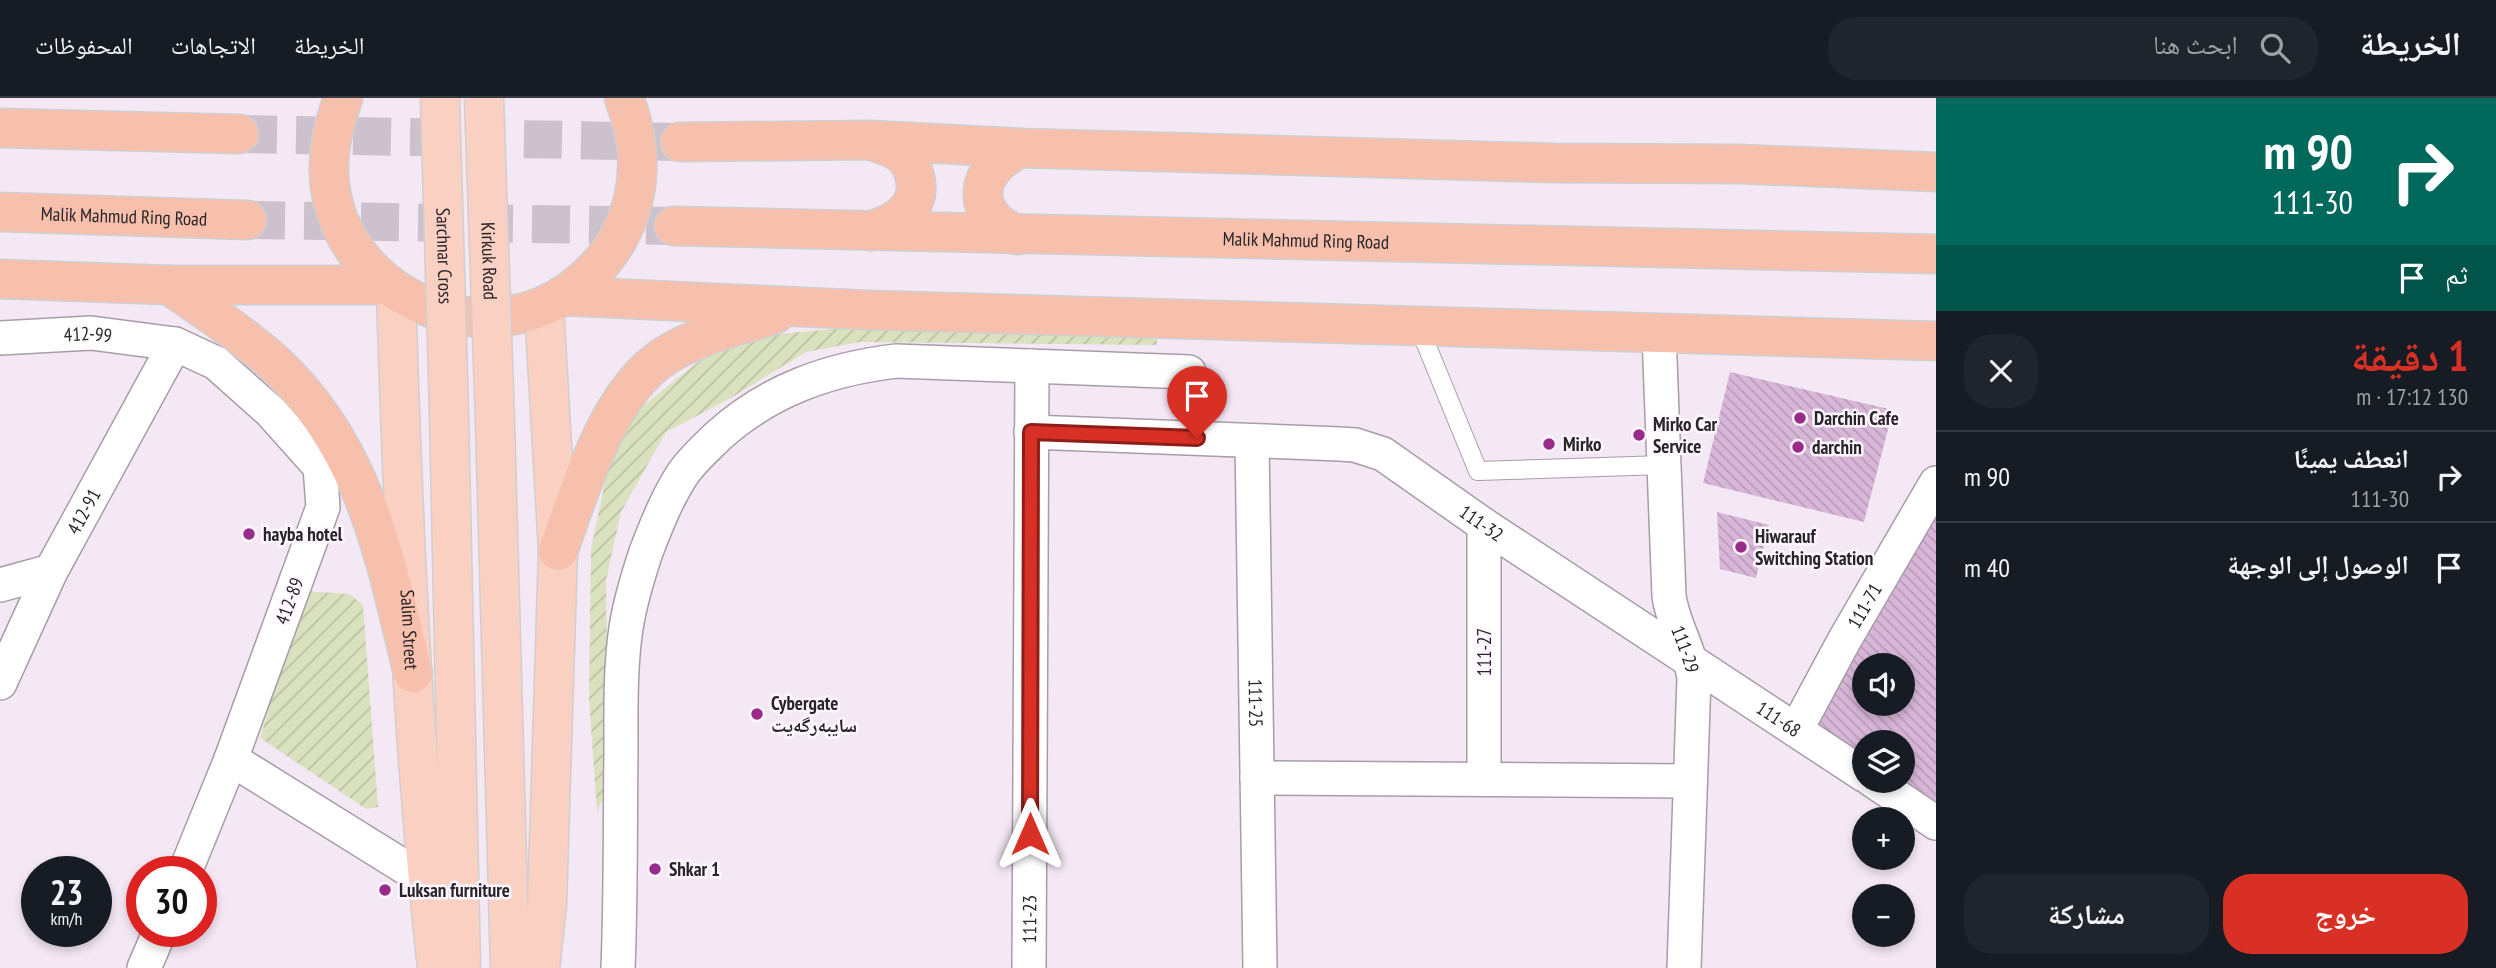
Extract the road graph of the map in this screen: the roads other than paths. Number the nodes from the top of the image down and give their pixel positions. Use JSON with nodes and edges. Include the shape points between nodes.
{"nodes":[{"id":1,"x":343,"y":98,"type":"edge"},
{"id":2,"x":440,"y":98,"type":"edge"},
{"id":3,"x":484,"y":98,"type":"edge"},
{"id":4,"x":624,"y":98,"type":"edge"},
{"id":5,"x":0,"y":128,"type":"edge"},
{"id":6,"x":239,"y":134,"type":"tunnel mouth"},
{"id":7,"x":870,"y":140,"type":"junction"},
{"id":8,"x":680,"y":142,"type":"tunnel mouth"},
{"id":9,"x":1020,"y":148,"type":"junction"},
{"id":10,"x":1936,"y":172,"type":"edge"},
{"id":11,"x":0,"y":212,"type":"edge"},
{"id":12,"x":247,"y":220,"type":"tunnel mouth"},
{"id":13,"x":674,"y":226,"type":"tunnel mouth"},
{"id":14,"x":871,"y":231,"type":"junction"},
{"id":15,"x":1017,"y":235,"type":"junction"},
{"id":16,"x":1936,"y":254,"type":"edge"},
{"id":17,"x":0,"y":279,"type":"edge"},
{"id":18,"x":169,"y":285,"type":"junction"},
{"id":19,"x":392,"y":288,"type":"junction"},
{"id":20,"x":553,"y":301,"type":"junction"},
{"id":21,"x":795,"y":307,"type":"junction"},
{"id":22,"x":1419,"y":327,"type":"junction"},
{"id":23,"x":1659,"y":334,"type":"junction"},
{"id":24,"x":0,"y":338,"type":"edge"},
{"id":25,"x":1888,"y":340,"type":"junction"},
{"id":26,"x":1936,"y":341,"type":"edge"},
{"id":27,"x":175,"y":344,"type":"junction"},
{"id":28,"x":1936,"y":360,"type":"edge"},
{"id":29,"x":1032,"y":366,"type":"junction"},
{"id":30,"x":1189,"y":372,"type":"dead end"},
{"id":31,"x":1031,"y":432,"type":"junction"},
{"id":32,"x":1252,"y":440,"type":"junction"},
{"id":33,"x":552,"y":448,"type":"junction"},
{"id":34,"x":1664,"y":464,"type":"junction"},
{"id":35,"x":402,"y":473,"type":"junction"},
{"id":36,"x":1936,"y":483,"type":"edge"},
{"id":37,"x":1484,"y":525,"type":"junction"},
{"id":38,"x":558,"y":551,"type":"junction"},
{"id":39,"x":51,"y":570,"type":"junction"},
{"id":40,"x":0,"y":585,"type":"edge"},
{"id":41,"x":1692,"y":663,"type":"junction"},
{"id":42,"x":413,"y":673,"type":"junction"},
{"id":43,"x":0,"y":683,"type":"edge"},
{"id":44,"x":1796,"y":730,"type":"junction"},
{"id":45,"x":231,"y":759,"type":"junction"},
{"id":46,"x":1852,"y":767,"type":"edge"},
{"id":47,"x":1257,"y":778,"type":"junction"},
{"id":48,"x":1483,"y":779,"type":"junction"},
{"id":49,"x":1690,"y":781,"type":"junction"},
{"id":50,"x":1890,"y":793,"type":"edge"},
{"id":51,"x":1936,"y":824,"type":"edge"},
{"id":52,"x":191,"y":856,"type":"edge"},
{"id":53,"x":427,"y":881,"type":"junction"},
{"id":54,"x":153,"y":947,"type":"edge"},
{"id":55,"x":144,"y":968,"type":"edge"},
{"id":56,"x":437,"y":968,"type":"edge"},
{"id":57,"x":461,"y":968,"type":"edge"},
{"id":58,"x":510,"y":968,"type":"edge"},
{"id":59,"x":540,"y":968,"type":"edge"},
{"id":60,"x":618,"y":968,"type":"edge"},
{"id":61,"x":1029,"y":968,"type":"edge"},
{"id":62,"x":1260,"y":968,"type":"edge"},
{"id":63,"x":1684,"y":968,"type":"edge"}],
"edges":[{"from":1,"to":19,"type":"highway","via":[[329,164],[336,210],[356,252]]},
{"from":2,"to":57,"type":"main road","name":"Sarchnar Cross","bridge":true},
{"from":3,"to":58,"type":"main road","name":"Kirkuk Road","bridge":true},
{"from":4,"to":20,"type":"highway","via":[[637,143],[638,168],[628,219],[602,263]]},
{"from":5,"to":6,"type":"highway"},
{"from":7,"to":8,"type":"highway"},
{"from":7,"to":9,"type":"highway"},
{"from":7,"to":14,"type":"highway","via":[[903,155],[913,168],[916,190],[912,205],[900,218]]},
{"from":9,"to":10,"type":"highway"},
{"from":9,"to":15,"type":"highway","via":[[994,165],[983,190],[990,217]]},
{"from":11,"to":12,"type":"highway","name":"Malik Mahmud Ring Road"},
{"from":13,"to":14,"type":"highway","name":"Malik Mahmud Ring Road"},
{"from":14,"to":15,"type":"highway","name":"Malik Mahmud Ring Road"},
{"from":15,"to":16,"type":"highway","name":"Malik Mahmud Ring Road"},
{"from":17,"to":18,"type":"highway"},
{"from":18,"to":19,"type":"highway"},
{"from":18,"to":42,"type":"highway","via":[[274,363],[336,439],[355,472],[382,546]]},
{"from":19,"to":20,"type":"highway","via":[[428,308],[463,317],[504,317]]},
{"from":19,"to":35,"type":"main road","name":"Salim Street"},
{"from":20,"to":21,"type":"highway"},
{"from":20,"to":33,"type":"main road"},
{"from":21,"to":22,"type":"highway"},
{"from":21,"to":38,"type":"highway","via":[[682,346],[644,374],[598,445]]},
{"from":22,"to":23,"type":"highway"},
{"from":22,"to":34,"type":"lane","via":[[1478,471]]},
{"from":23,"to":25,"type":"highway"},
{"from":23,"to":34,"type":"street","name":"111-29"},
{"from":24,"to":27,"type":"street","name":"412-99","via":[[91,333]]},
{"from":25,"to":26,"type":"highway"},
{"from":25,"to":28,"type":"street"},
{"from":27,"to":39,"type":"street","name":"412-91"},
{"from":27,"to":45,"type":"street","name":"412-89","via":[[216,363],[270,411],[320,467],[323,507]]},
{"from":29,"to":30,"type":"street"},
{"from":29,"to":31,"type":"street","name":"111-23"},
{"from":29,"to":60,"type":"street","via":[[896,361],[826,373],[761,403],[706,447],[682,475],[657,523],[626,628]]},
{"from":31,"to":32,"type":"street","name":"111-32"},
{"from":31,"to":61,"type":"street","name":"111-23"},
{"from":32,"to":37,"type":"street","name":"111-32","via":[[1369,448]]},
{"from":32,"to":47,"type":"street","name":"111-25"},
{"from":33,"to":35,"type":"main road","via":[[525,415],[509,404],[457,403],[436,411],[417,436]]},
{"from":33,"to":38,"type":"main road"},
{"from":34,"to":41,"type":"street","name":"111-29","via":[[1669,596]]},
{"from":35,"to":42,"type":"main road","name":"Salim Street"},
{"from":36,"to":44,"type":"street","name":"111-71"},
{"from":37,"to":41,"type":"street","name":"111-32"},
{"from":37,"to":48,"type":"street","name":"111-27"},
{"from":38,"to":59,"type":"main road","via":[[547,905]]},
{"from":39,"to":40,"type":"street"},
{"from":39,"to":43,"type":"street","name":"412-91"},
{"from":41,"to":44,"type":"street","name":"111-68"},
{"from":41,"to":49,"type":"street","name":"111-29"},
{"from":42,"to":53,"type":"main road","name":"Salim Street"},
{"from":44,"to":46,"type":"street","name":"111-68"},
{"from":45,"to":52,"type":"street","name":"412-89"},
{"from":45,"to":53,"type":"street"},
{"from":47,"to":48,"type":"street"},
{"from":47,"to":62,"type":"street","name":"111-25"},
{"from":48,"to":49,"type":"street"},
{"from":49,"to":63,"type":"street","name":"111-29"},
{"from":50,"to":51,"type":"street"},
{"from":53,"to":56,"type":"main road","name":"Salim Street"},
{"from":54,"to":55,"type":"street"}]}
